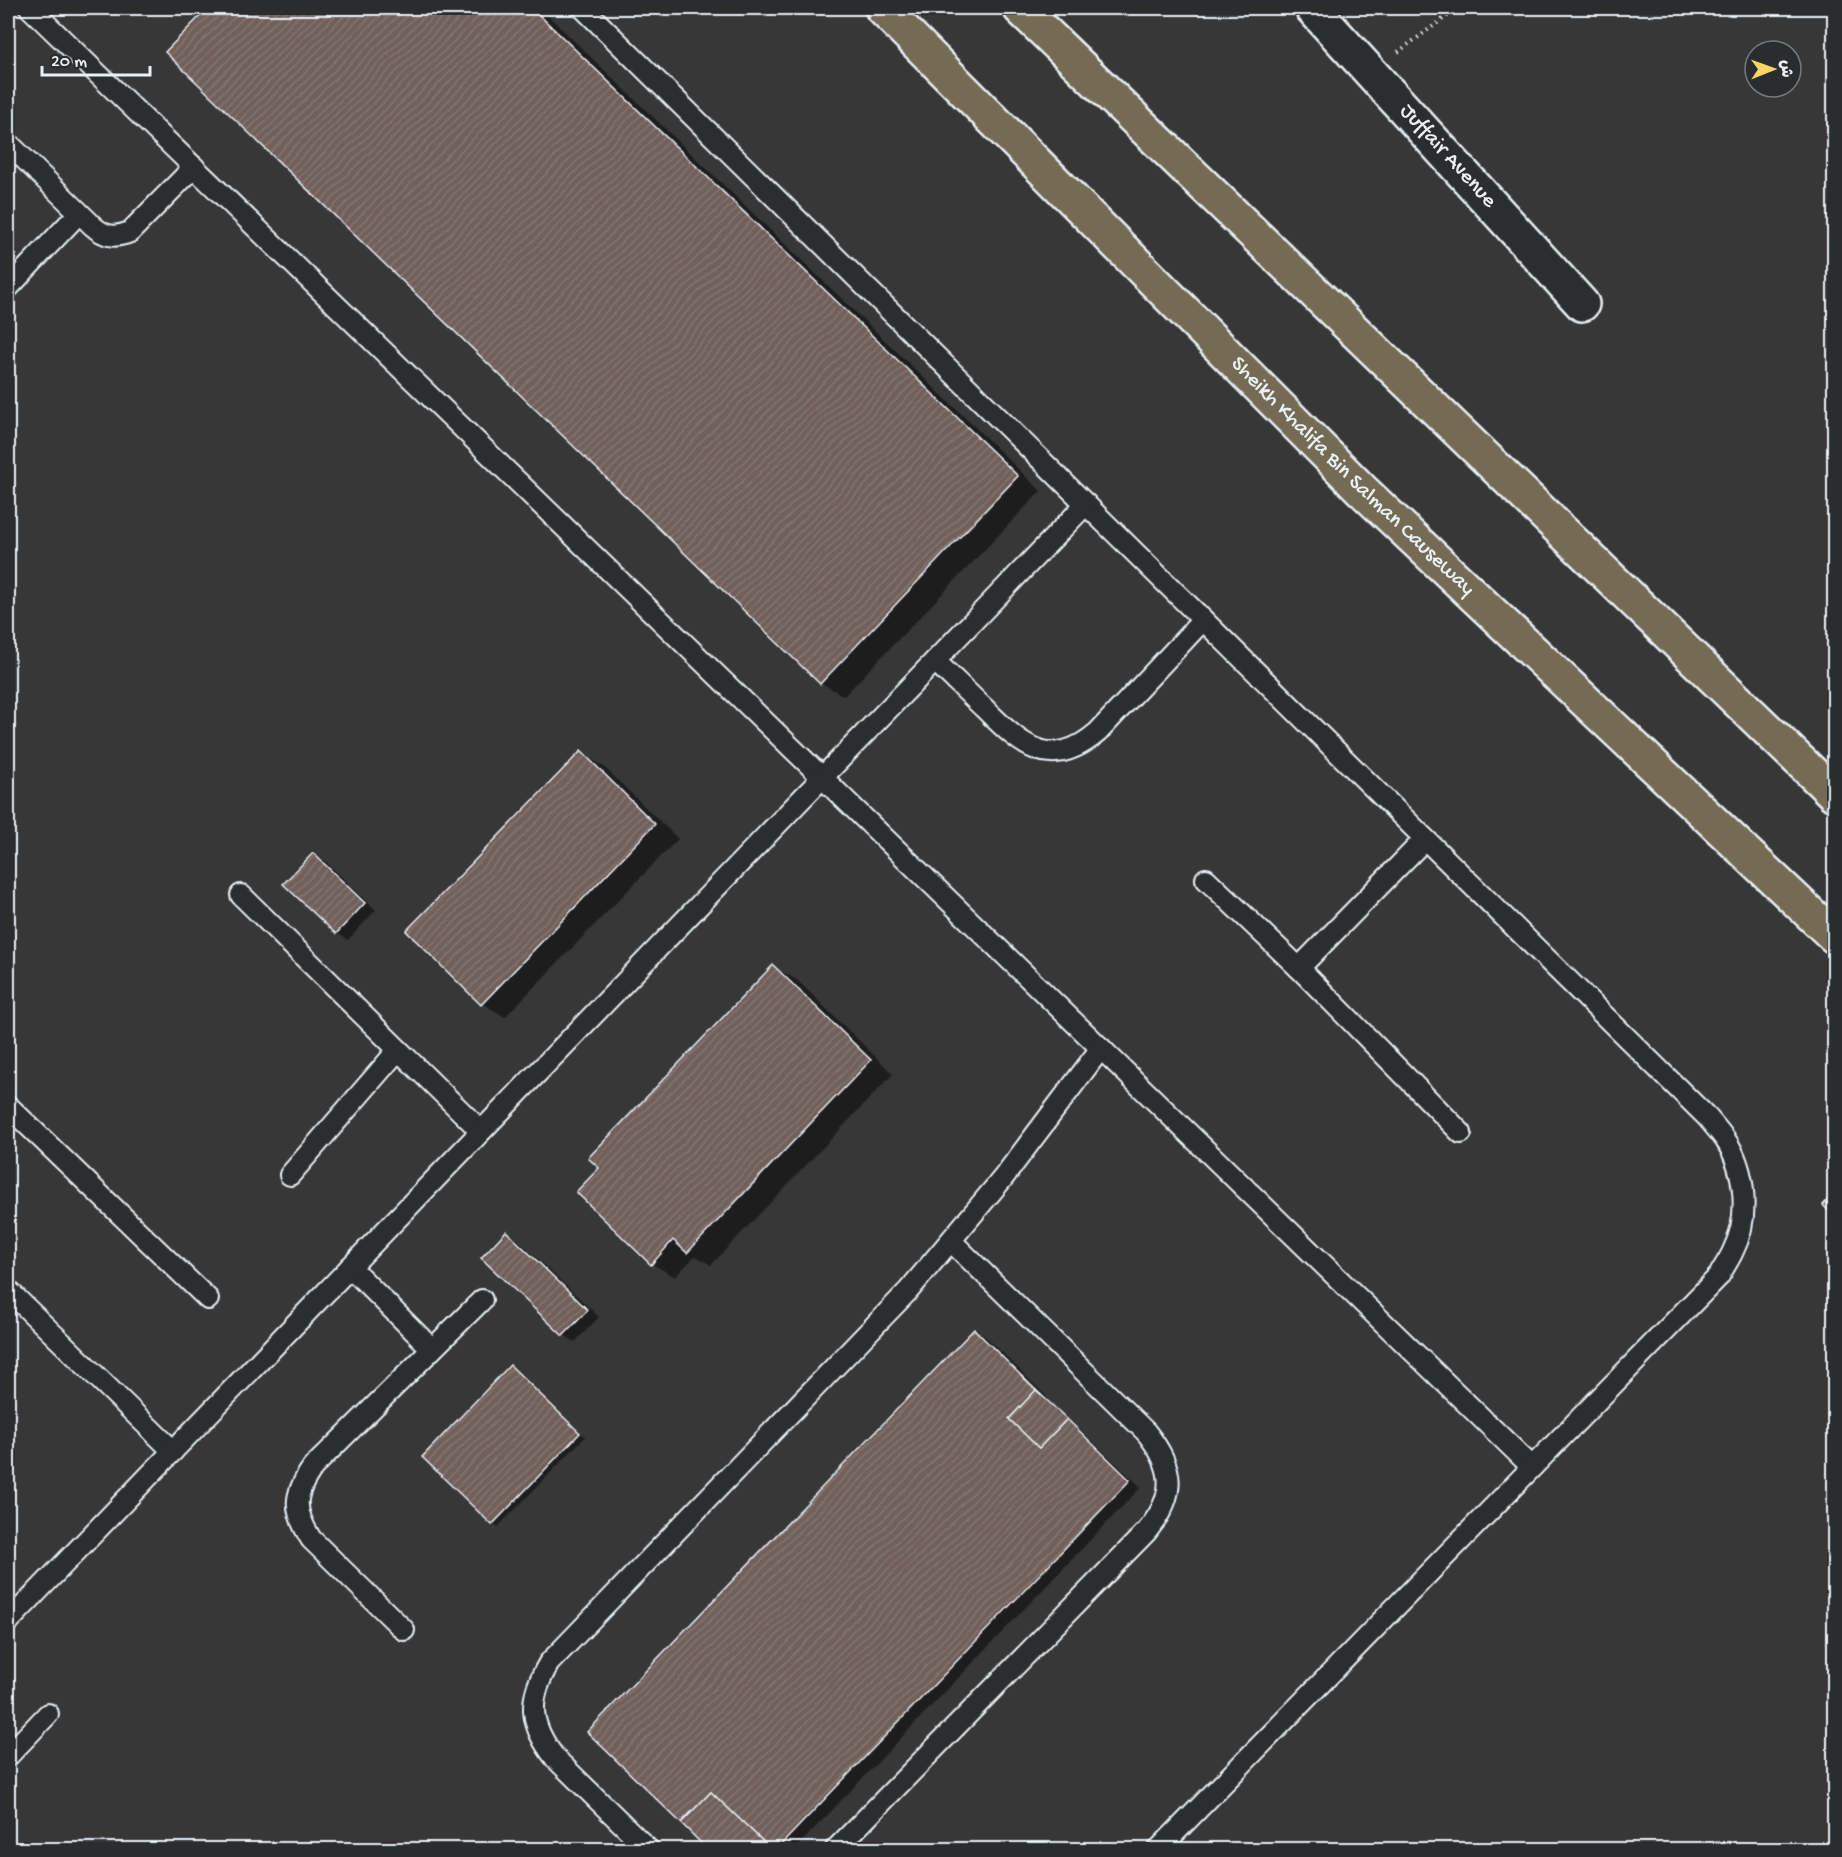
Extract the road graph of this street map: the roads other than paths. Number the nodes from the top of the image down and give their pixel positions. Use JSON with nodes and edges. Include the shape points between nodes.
{"nodes":[{"id":1,"x":31,"y":8,"type":"edge"},
{"id":2,"x":583,"y":8,"type":"edge"},
{"id":3,"x":882,"y":8,"type":"edge"},
{"id":4,"x":1020,"y":8,"type":"edge"},
{"id":5,"x":1312,"y":8,"type":"edge"},
{"id":6,"x":8,"y":143,"type":"edge"},
{"id":7,"x":194,"y":167,"type":"junction"},
{"id":8,"x":79,"y":213,"type":"junction"},
{"id":9,"x":8,"y":288,"type":"edge"},
{"id":10,"x":1582,"y":304,"type":"dead end"},
{"id":11,"x":1086,"y":504,"type":"junction"},
{"id":12,"x":1203,"y":620,"type":"junction"},
{"id":13,"x":935,"y":661,"type":"junction"},
{"id":14,"x":823,"y":777,"type":"junction"},
{"id":15,"x":1834,"y":794,"type":"edge"},
{"id":16,"x":1425,"y":838,"type":"junction"},
{"id":17,"x":1206,"y":879,"type":"dead end"},
{"id":18,"x":241,"y":895,"type":"dead end"},
{"id":19,"x":1834,"y":936,"type":"edge"},
{"id":20,"x":1299,"y":968,"type":"junction"},
{"id":21,"x":1101,"y":1048,"type":"junction"},
{"id":22,"x":398,"y":1050,"type":"junction"},
{"id":23,"x":8,"y":1106,"type":"edge"},
{"id":24,"x":481,"y":1131,"type":"junction"},
{"id":25,"x":1461,"y":1133,"type":"dead end"},
{"id":26,"x":290,"y":1175,"type":"dead end"},
{"id":27,"x":951,"y":1241,"type":"junction"},
{"id":28,"x":350,"y":1267,"type":"junction"},
{"id":29,"x":8,"y":1290,"type":"edge"},
{"id":30,"x":208,"y":1299,"type":"dead end"},
{"id":31,"x":482,"y":1300,"type":"dead end"},
{"id":32,"x":432,"y":1349,"type":"junction"},
{"id":33,"x":172,"y":1451,"type":"junction"},
{"id":34,"x":1532,"y":1467,"type":"junction"},
{"id":35,"x":8,"y":1622,"type":"edge"},
{"id":36,"x":404,"y":1630,"type":"dead end"},
{"id":37,"x":48,"y":1714,"type":"dead end"},
{"id":38,"x":8,"y":1756,"type":"edge"},
{"id":39,"x":649,"y":1850,"type":"edge"},
{"id":40,"x":835,"y":1850,"type":"edge"},
{"id":41,"x":1158,"y":1850,"type":"edge"}],
"edges":[{"from":1,"to":7,"type":"lane"},
{"from":2,"to":11,"type":"lane"},
{"from":3,"to":19,"type":"highway","name":"Sheikh Khalifa Bin Salman Causeway","via":[[1362,490]]},
{"from":4,"to":15,"type":"highway"},
{"from":5,"to":10,"type":"street","name":"Juffair Avenue"},
{"from":6,"to":8,"type":"lane"},
{"from":7,"to":8,"type":"lane","via":[[138,225],[121,236],[100,233]]},
{"from":7,"to":14,"type":"lane"},
{"from":8,"to":9,"type":"lane"},
{"from":11,"to":12,"type":"lane"},
{"from":11,"to":13,"type":"lane"},
{"from":12,"to":13,"type":"lane","via":[[1098,732],[1084,744],[1066,750],[1048,752],[1014,738]]},
{"from":12,"to":16,"type":"lane"},
{"from":13,"to":14,"type":"lane"},
{"from":14,"to":21,"type":"lane"},
{"from":14,"to":24,"type":"lane"},
{"from":16,"to":20,"type":"lane"},
{"from":16,"to":34,"type":"lane","via":[[1707,1117],[1725,1139],[1738,1166],[1743,1194],[1742,1223],[1734,1251],[1719,1276]]},
{"from":17,"to":20,"type":"lane"},
{"from":18,"to":22,"type":"lane"},
{"from":20,"to":25,"type":"lane"},
{"from":21,"to":27,"type":"lane","via":[[1003,1179]]},
{"from":21,"to":34,"type":"lane"},
{"from":22,"to":24,"type":"lane"},
{"from":22,"to":26,"type":"lane"},
{"from":23,"to":30,"type":"lane"},
{"from":24,"to":28,"type":"lane"},
{"from":27,"to":39,"type":"lane","via":[[909,1290],[549,1663],[538,1681],[535,1723],[543,1743]]},
{"from":27,"to":40,"type":"lane","via":[[1146,1432],[1160,1449],[1168,1470],[1168,1492],[1161,1513],[1147,1531]]},
{"from":28,"to":32,"type":"lane"},
{"from":28,"to":33,"type":"lane"},
{"from":29,"to":33,"type":"lane"},
{"from":31,"to":32,"type":"lane"},
{"from":32,"to":36,"type":"lane","via":[[313,1467],[302,1483],[297,1502],[300,1522],[310,1539]]},
{"from":33,"to":35,"type":"lane"},
{"from":34,"to":41,"type":"lane"},
{"from":37,"to":38,"type":"lane"}]}
